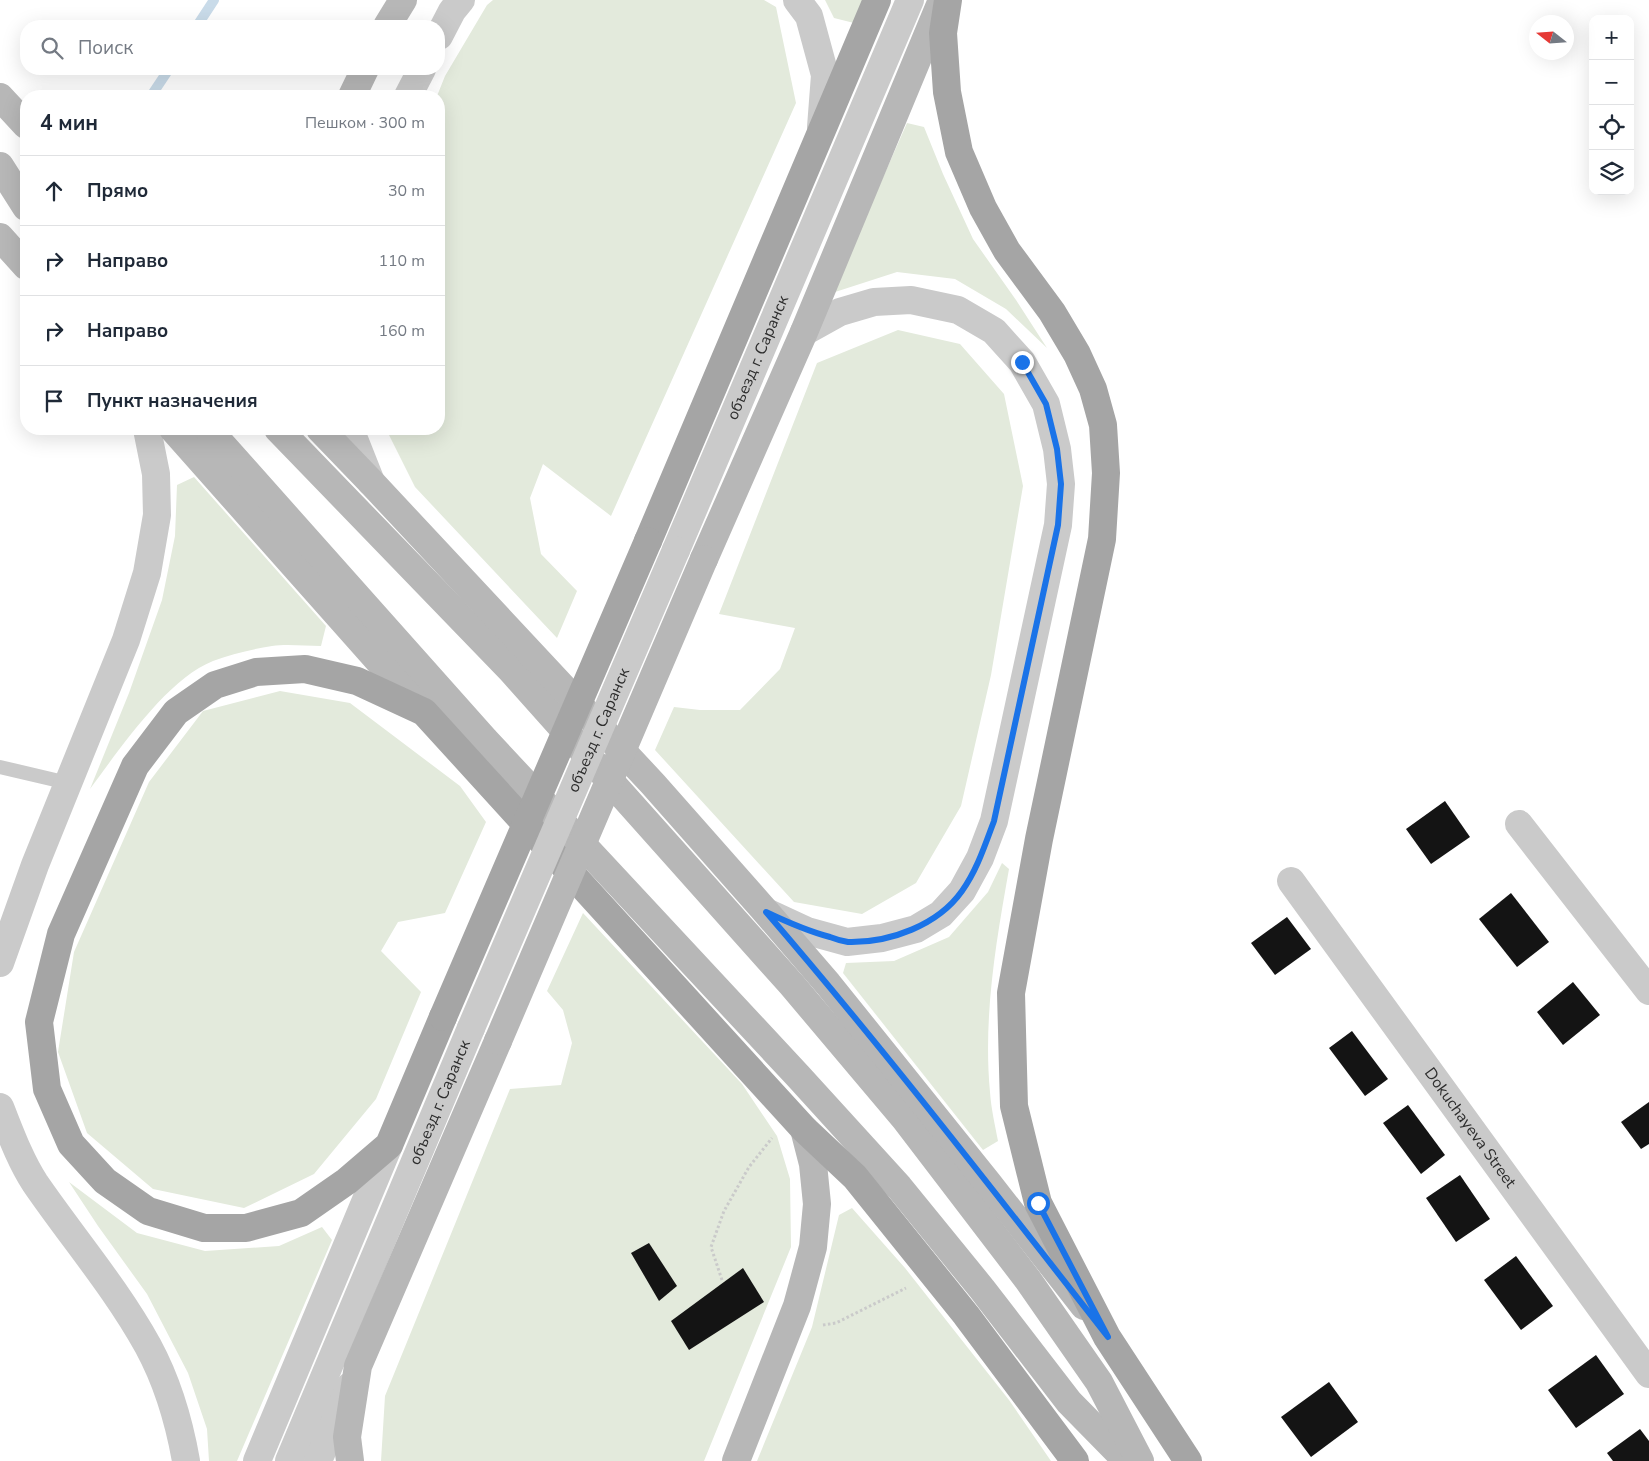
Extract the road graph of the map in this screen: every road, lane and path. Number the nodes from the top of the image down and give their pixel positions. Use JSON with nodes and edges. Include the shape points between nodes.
{"nodes":[{"id":1,"x":402,"y":0,"type":"edge"},
{"id":2,"x":461,"y":0,"type":"edge"},
{"id":3,"x":797,"y":0,"type":"edge"},
{"id":4,"x":877,"y":0,"type":"edge"},
{"id":5,"x":910,"y":0,"type":"edge"},
{"id":6,"x":942,"y":0,"type":"edge"},
{"id":7,"x":948,"y":0,"type":"edge"},
{"id":8,"x":390,"y":20,"type":"edge"},
{"id":9,"x":445,"y":24,"type":"edge"},
{"id":10,"x":362,"y":75,"type":"edge"},
{"id":11,"x":419,"y":75,"type":"edge"},
{"id":12,"x":355,"y":90,"type":"edge"},
{"id":13,"x":411,"y":90,"type":"edge"},
{"id":14,"x":0,"y":97,"type":"edge"},
{"id":15,"x":20,"y":119,"type":"edge"},
{"id":16,"x":821,"y":133,"type":"junction"},
{"id":17,"x":0,"y":165,"type":"edge"},
{"id":18,"x":20,"y":180,"type":"edge"},
{"id":19,"x":20,"y":197,"type":"edge"},
{"id":20,"x":0,"y":237,"type":"edge"},
{"id":21,"x":20,"y":259,"type":"edge"},
{"id":22,"x":804,"y":332,"type":"junction"},
{"id":23,"x":148,"y":435,"type":"edge"},
{"id":24,"x":178,"y":435,"type":"edge"},
{"id":25,"x":213,"y":435,"type":"edge"},
{"id":26,"x":284,"y":435,"type":"edge"},
{"id":27,"x":326,"y":435,"type":"edge"},
{"id":28,"x":352,"y":435,"type":"edge"},
{"id":29,"x":372,"y":482,"type":"junction"},
{"id":30,"x":424,"y":712,"type":"junction"},
{"id":31,"x":0,"y":767,"type":"edge"},
{"id":32,"x":68,"y":783,"type":"junction"},
{"id":33,"x":1519,"y":824,"type":"dead end"},
{"id":34,"x":1291,"y":881,"type":"dead end"},
{"id":35,"x":766,"y":912,"type":"junction"},
{"id":36,"x":0,"y":963,"type":"edge"},
{"id":37,"x":1649,"y":991,"type":"edge"},
{"id":38,"x":0,"y":1107,"type":"edge"},
{"id":39,"x":798,"y":1122,"type":"junction"},
{"id":40,"x":389,"y":1146,"type":"junction"},
{"id":41,"x":933,"y":1274,"type":"junction"},
{"id":42,"x":722,"y":1280,"type":"dead end"},
{"id":43,"x":787,"y":1329,"type":"junction"},
{"id":44,"x":1108,"y":1337,"type":"junction"},
{"id":45,"x":358,"y":1366,"type":"junction"},
{"id":46,"x":1649,"y":1374,"type":"edge"},
{"id":47,"x":186,"y":1461,"type":"edge"},
{"id":48,"x":257,"y":1461,"type":"edge"},
{"id":49,"x":289,"y":1461,"type":"edge"},
{"id":50,"x":318,"y":1461,"type":"edge"},
{"id":51,"x":350,"y":1461,"type":"edge"},
{"id":52,"x":736,"y":1461,"type":"edge"},
{"id":53,"x":1075,"y":1461,"type":"edge"},
{"id":54,"x":1127,"y":1461,"type":"edge"},
{"id":55,"x":1140,"y":1461,"type":"edge"},
{"id":56,"x":1188,"y":1461,"type":"edge"}],
"edges":[{"from":1,"to":8,"type":"main road"},
{"from":2,"to":9,"type":"street"},
{"from":3,"to":16,"type":"street","via":[[809,16],[825,75]]},
{"from":4,"to":16,"type":"main road"},
{"from":5,"to":49,"type":"street","name":"объезд г. Саранск","bridge":true},
{"from":6,"to":22,"type":"main road"},
{"from":7,"to":44,"type":"main road","via":[[944,33],[947,92],[959,152],[983,208],[1007,251],[1052,312],[1076,354],[1093,390],[1102,425],[1106,473],[1102,539],[1039,839],[1011,993],[1014,1106],[1038,1203]]},
{"from":10,"to":12,"type":"main road"},
{"from":11,"to":13,"type":"street"},
{"from":14,"to":15,"type":"main road"},
{"from":16,"to":40,"type":"main road","bridge":true},
{"from":17,"to":18,"type":"main road"},
{"from":17,"to":19,"type":"main road"},
{"from":20,"to":21,"type":"main road"},
{"from":22,"to":35,"type":"street","via":[[840,312],[874,302],[911,300],[958,310],[980,323],[994,332],[1022,362],[1046,404],[1057,449],[1061,484],[1058,525],[994,821],[980,858],[962,890],[941,914],[916,929],[882,938],[847,942],[807,931]]},
{"from":22,"to":45,"type":"main road","bridge":true},
{"from":23,"to":32,"type":"street","via":[[156,474],[157,515],[147,573],[126,640]]},
{"from":24,"to":30,"type":"main road"},
{"from":25,"to":54,"type":"main road","via":[[485,740],[899,1188],[1069,1402]]},
{"from":26,"to":55,"type":"main road","via":[[510,669],[792,985],[899,1111],[1028,1280],[1100,1382]]},
{"from":27,"to":29,"type":"main road"},
{"from":28,"to":29,"type":"street"},
{"from":29,"to":35,"type":"main road","via":[[653,784]]},
{"from":30,"to":39,"type":"main road"},
{"from":30,"to":40,"type":"main road","via":[[357,681],[305,669],[256,672],[215,684],[176,712],[135,766],[100,845],[61,934],[39,1022],[47,1089],[71,1144],[105,1181],[148,1211],[204,1228],[246,1228],[301,1213]]},
{"from":31,"to":32,"type":"lane"},
{"from":32,"to":36,"type":"street","via":[[21,900]]},
{"from":33,"to":37,"type":"street"},
{"from":34,"to":46,"type":"street","name":"Dokuchayeva Street"},
{"from":35,"to":44,"type":"main road","via":[[834,991]]},
{"from":38,"to":47,"type":"street","via":[[34,1181],[120,1301],[148,1346],[168,1390],[181,1430]]},
{"from":39,"to":41,"type":"main road","via":[[855,1177]]},
{"from":39,"to":42,"type":"path","via":[[749,1167],[724,1211],[711,1247]]},
{"from":39,"to":43,"type":"main road","via":[[813,1164],[817,1204],[813,1247]]},
{"from":40,"to":48,"type":"street"},
{"from":41,"to":43,"type":"path","via":[[836,1323]]},
{"from":41,"to":53,"type":"main road"},
{"from":43,"to":52,"type":"main road"},
{"from":44,"to":56,"type":"main road"},
{"from":45,"to":50,"type":"street"},
{"from":45,"to":51,"type":"main road","via":[[347,1437]]}]}
